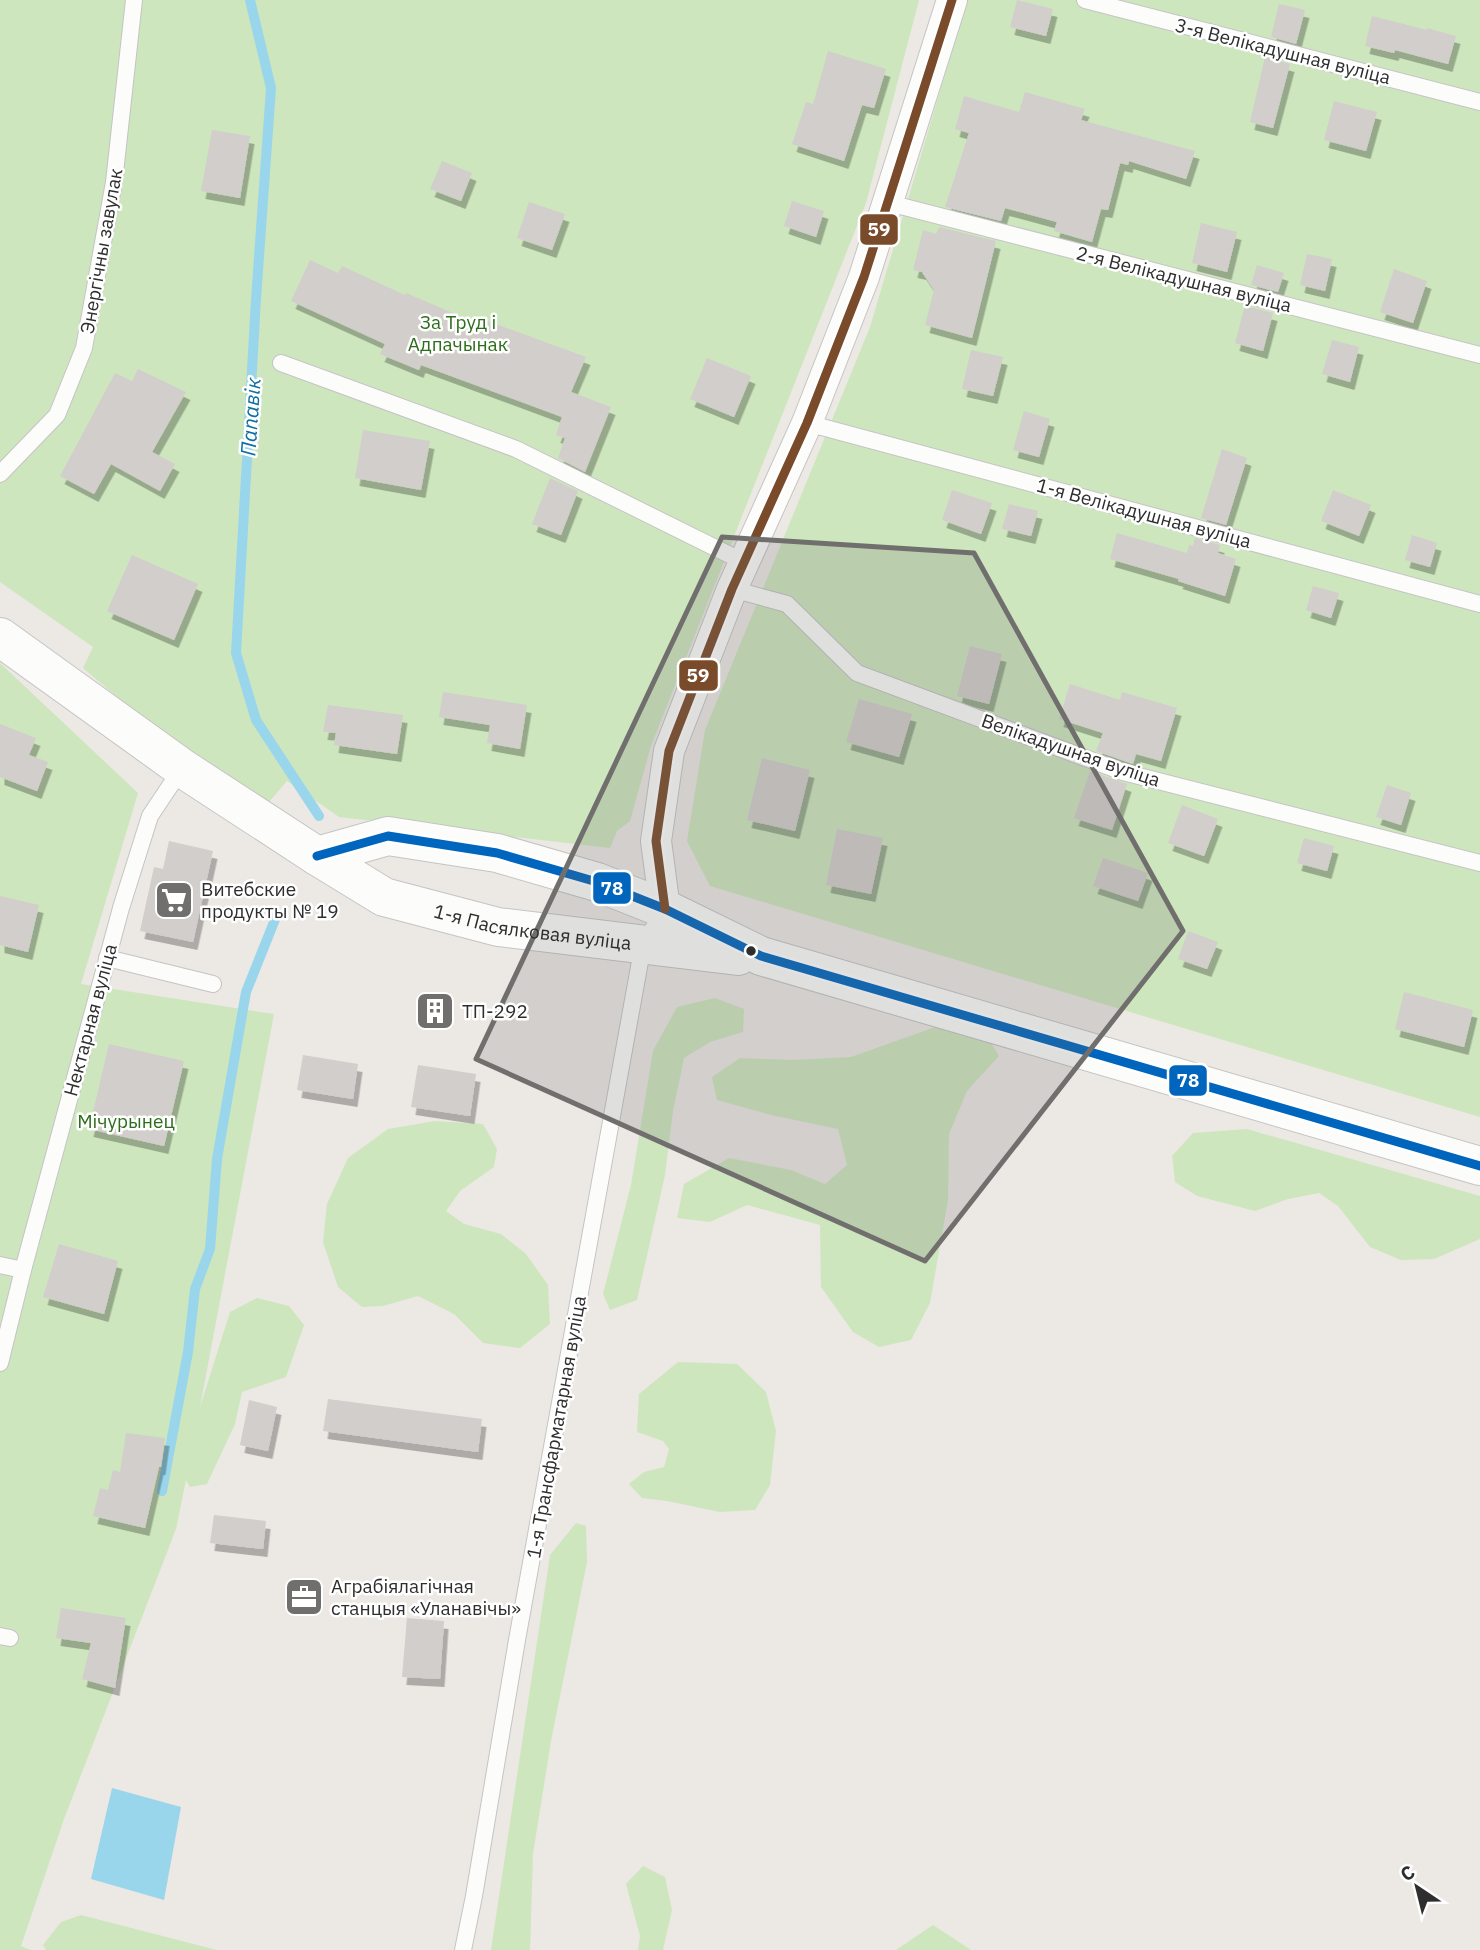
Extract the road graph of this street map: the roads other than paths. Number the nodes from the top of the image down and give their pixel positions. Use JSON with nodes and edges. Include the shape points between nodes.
{"nodes":[{"id":1,"x":134,"y":0,"type":"edge"},
{"id":2,"x":1085,"y":0,"type":"edge"},
{"id":3,"x":945,"y":2,"type":"edge"},
{"id":4,"x":1480,"y":102,"type":"edge"},
{"id":5,"x":889,"y":203,"type":"junction"},
{"id":6,"x":1480,"y":355,"type":"edge"},
{"id":7,"x":281,"y":363,"type":"dead end"},
{"id":8,"x":807,"y":423,"type":"junction"},
{"id":9,"x":0,"y":474,"type":"edge"},
{"id":10,"x":738,"y":575,"type":"junction"},
{"id":11,"x":1480,"y":604,"type":"edge"},
{"id":12,"x":0,"y":637,"type":"edge"},
{"id":13,"x":182,"y":768,"type":"junction"},
{"id":14,"x":317,"y":856,"type":"junction"},
{"id":15,"x":1480,"y":863,"type":"edge"},
{"id":16,"x":664,"y":909,"type":"junction"},
{"id":17,"x":643,"y":945,"type":"junction"},
{"id":18,"x":761,"y":956,"type":"junction"},
{"id":19,"x":107,"y":958,"type":"junction"},
{"id":20,"x":214,"y":984,"type":"dead end"},
{"id":21,"x":1480,"y":1166,"type":"edge"},
{"id":22,"x":0,"y":1265,"type":"edge"},
{"id":23,"x":23,"y":1270,"type":"junction"},
{"id":24,"x":0,"y":1363,"type":"edge"},
{"id":25,"x":463,"y":1950,"type":"edge"}],
"edges":[{"from":1,"to":9,"type":"lane","name":"Энергічны завулак","via":[[114,182],[84,348],[57,415]]},
{"from":2,"to":4,"type":"lane","name":"3-я Велікадушная вуліца"},
{"from":3,"to":5,"type":"street"},
{"from":5,"to":6,"type":"lane","name":"2-я Велікадушная вуліца"},
{"from":5,"to":8,"type":"street"},
{"from":7,"to":10,"type":"lane","name":"Велікадушная вуліца","via":[[516,449]]},
{"from":8,"to":10,"type":"street"},
{"from":8,"to":11,"type":"lane","name":"1-я Велікадушная вуліца"},
{"from":10,"to":15,"type":"lane","name":"Велікадушная вуліца","via":[[788,604],[857,673],[1123,772]]},
{"from":10,"to":16,"type":"street","via":[[669,751],[656,841]]},
{"from":12,"to":13,"type":"street","name":"1-я Пасялковая вуліца"},
{"from":13,"to":14,"type":"street","name":"1-я Пасялковая вуліца"},
{"from":13,"to":19,"type":"lane","name":"Нектарная вуліца","via":[[150,816]]},
{"from":14,"to":16,"type":"street","via":[[388,836],[497,853],[597,882]]},
{"from":14,"to":17,"type":"street","name":"1-я Пасялковая вуліца","via":[[384,897],[498,928]]},
{"from":16,"to":17,"type":"lane","name":"1-я Трансфарматарная вуліца"},
{"from":16,"to":18,"type":"street"},
{"from":17,"to":18,"type":"street","name":"1-я Пасялковая вуліца"},
{"from":17,"to":25,"type":"lane","name":"1-я Трансфарматарная вуліца"},
{"from":18,"to":21,"type":"street"},
{"from":19,"to":20,"type":"lane"},
{"from":19,"to":23,"type":"lane","name":"Нектарная вуліца"},
{"from":22,"to":23,"type":"lane"},
{"from":23,"to":24,"type":"lane","name":"Нектарная вуліца"}]}
